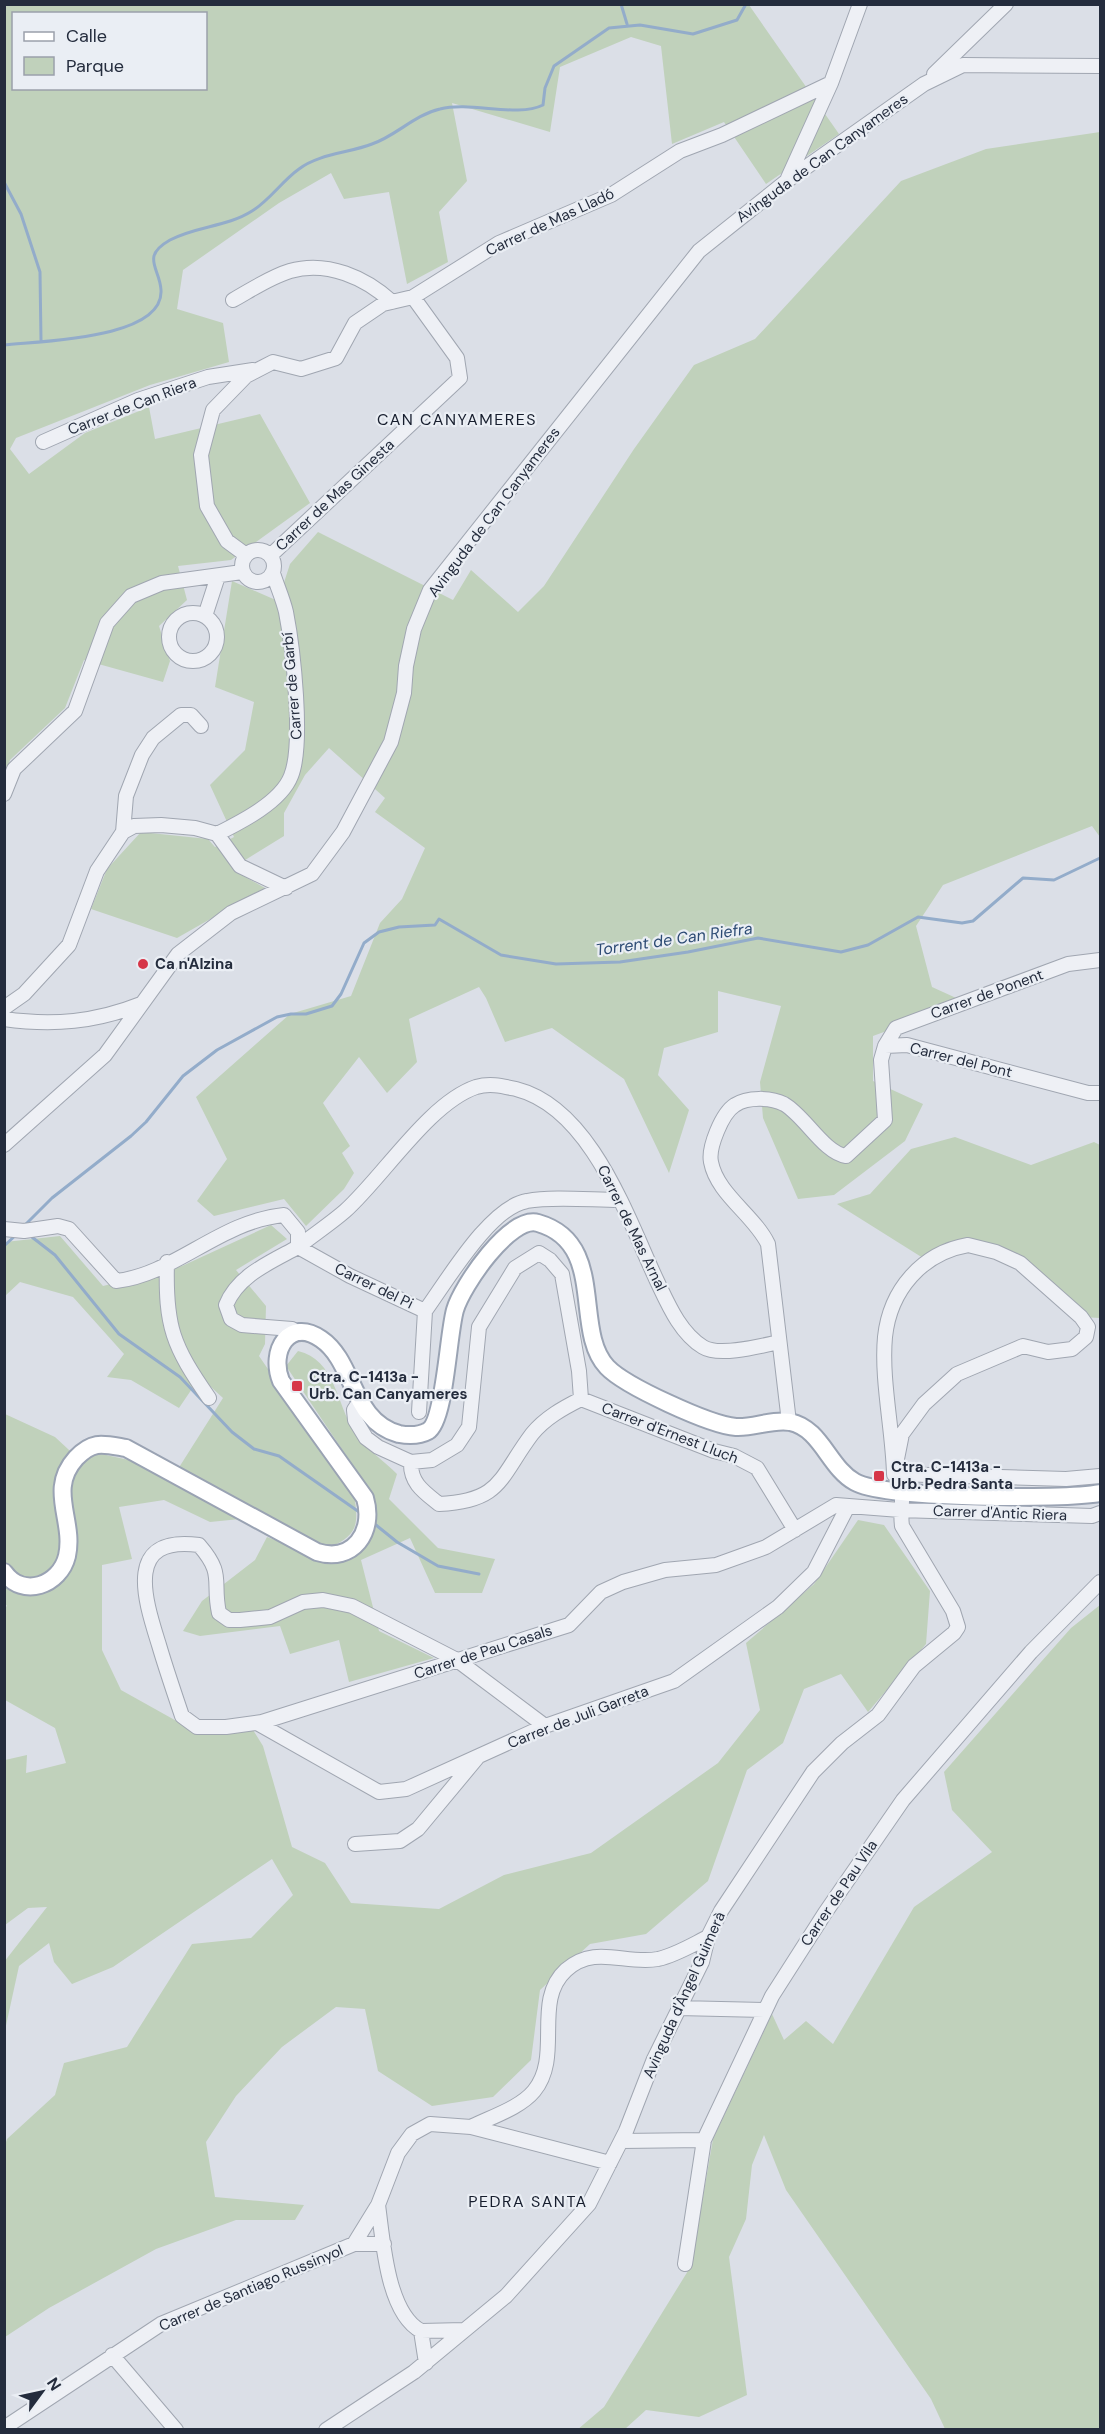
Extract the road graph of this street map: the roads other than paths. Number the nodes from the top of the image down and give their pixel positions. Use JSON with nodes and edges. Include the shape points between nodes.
{"nodes":[{"id":1,"x":860,"y":4,"type":"edge"},
{"id":2,"x":1006,"y":4,"type":"edge"},
{"id":3,"x":1101,"y":66,"type":"edge"},
{"id":4,"x":831,"y":83,"type":"junction"},
{"id":5,"x":924,"y":84,"type":"junction"},
{"id":6,"x":788,"y":180,"type":"junction"},
{"id":7,"x":413,"y":297,"type":"junction"},
{"id":8,"x":233,"y":300,"type":"dead end"},
{"id":9,"x":392,"y":302,"type":"junction"},
{"id":10,"x":258,"y":370,"type":"junction"},
{"id":11,"x":43,"y":442,"type":"dead end"},
{"id":12,"x":246,"y":555,"type":"junction"},
{"id":13,"x":271,"y":555,"type":"junction"},
{"id":14,"x":242,"y":572,"type":"junction"},
{"id":15,"x":273,"y":573,"type":"junction"},
{"id":16,"x":218,"y":576,"type":"junction"},
{"id":17,"x":205,"y":616,"type":"dead end"},
{"id":18,"x":201,"y":726,"type":"dead end"},
{"id":19,"x":4,"y":794,"type":"edge"},
{"id":20,"x":123,"y":832,"type":"junction"},
{"id":21,"x":217,"y":834,"type":"junction"},
{"id":22,"x":286,"y":888,"type":"junction"},
{"id":23,"x":1101,"y":960,"type":"edge"},
{"id":24,"x":141,"y":1004,"type":"junction"},
{"id":25,"x":4,"y":1008,"type":"edge"},
{"id":26,"x":4,"y":1019,"type":"edge"},
{"id":27,"x":885,"y":1046,"type":"junction"},
{"id":28,"x":1101,"y":1094,"type":"edge"},
{"id":29,"x":4,"y":1144,"type":"edge"},
{"id":30,"x":619,"y":1200,"type":"junction"},
{"id":31,"x":4,"y":1229,"type":"edge"},
{"id":32,"x":298,"y":1247,"type":"junction"},
{"id":33,"x":167,"y":1262,"type":"junction"},
{"id":34,"x":425,"y":1311,"type":"junction"},
{"id":35,"x":268,"y":1326,"type":"junction"},
{"id":36,"x":299,"y":1333,"type":"junction"},
{"id":37,"x":779,"y":1342,"type":"junction"},
{"id":38,"x":280,"y":1347,"type":"junction"},
{"id":39,"x":209,"y":1398,"type":"dead end"},
{"id":40,"x":581,"y":1399,"type":"junction"},
{"id":41,"x":360,"y":1401,"type":"junction"},
{"id":42,"x":419,"y":1412,"type":"dead end"},
{"id":43,"x":789,"y":1422,"type":"junction"},
{"id":44,"x":411,"y":1462,"type":"junction"},
{"id":45,"x":894,"y":1474,"type":"junction"},
{"id":46,"x":1101,"y":1476,"type":"edge"},
{"id":47,"x":877,"y":1490,"type":"junction"},
{"id":48,"x":1101,"y":1493,"type":"edge"},
{"id":49,"x":904,"y":1494,"type":"junction"},
{"id":50,"x":848,"y":1506,"type":"junction"},
{"id":51,"x":878,"y":1508,"type":"junction"},
{"id":52,"x":900,"y":1510,"type":"junction"},
{"id":53,"x":1101,"y":1513,"type":"edge"},
{"id":54,"x":795,"y":1530,"type":"junction"},
{"id":55,"x":4,"y":1572,"type":"edge"},
{"id":56,"x":1101,"y":1582,"type":"edge"},
{"id":57,"x":457,"y":1660,"type":"junction"},
{"id":58,"x":257,"y":1723,"type":"junction"},
{"id":59,"x":545,"y":1726,"type":"junction"},
{"id":60,"x":479,"y":1756,"type":"junction"},
{"id":61,"x":355,"y":1844,"type":"dead end"},
{"id":62,"x":708,"y":1937,"type":"junction"},
{"id":63,"x":678,"y":2008,"type":"junction"},
{"id":64,"x":764,"y":2010,"type":"junction"},
{"id":65,"x":471,"y":2127,"type":"junction"},
{"id":66,"x":704,"y":2140,"type":"junction"},
{"id":67,"x":621,"y":2141,"type":"junction"},
{"id":68,"x":610,"y":2163,"type":"junction"},
{"id":69,"x":378,"y":2205,"type":"junction"},
{"id":70,"x":354,"y":2244,"type":"junction"},
{"id":71,"x":384,"y":2244,"type":"junction"},
{"id":72,"x":686,"y":2264,"type":"dead end"},
{"id":73,"x":464,"y":2330,"type":"junction"},
{"id":74,"x":422,"y":2331,"type":"junction"},
{"id":75,"x":112,"y":2355,"type":"junction"},
{"id":76,"x":426,"y":2363,"type":"junction"},
{"id":77,"x":4,"y":2428,"type":"edge"},
{"id":78,"x":176,"y":2430,"type":"edge"},
{"id":79,"x":326,"y":2430,"type":"edge"}],
"edges":[{"from":1,"to":4,"type":"street"},
{"from":2,"to":5,"type":"street"},
{"from":3,"to":5,"type":"street","name":"Avinguda de Can Canyameres","via":[[963,65]]},
{"from":4,"to":6,"type":"street"},
{"from":4,"to":7,"type":"street","name":"Carrer de Mas Lladó","via":[[680,151],[611,195],[499,243]]},
{"from":5,"to":6,"type":"street","name":"Avinguda de Can Canyameres"},
{"from":6,"to":22,"type":"street","name":"Avinguda de Can Canyameres","via":[[699,251],[430,590],[414,629],[404,693],[391,741],[343,832],[312,874]]},
{"from":7,"to":9,"type":"street","name":"Carrer de Mas Lladó"},
{"from":7,"to":13,"type":"street","name":"Carrer de Mas Ginesta","via":[[457,358],[460,378]]},
{"from":8,"to":9,"type":"street","via":[[292,270],[319,268],[340,271],[374,285]]},
{"from":9,"to":10,"type":"street","name":"Carrer de Mas Lladó","via":[[355,323],[336,358],[301,369],[273,362]]},
{"from":10,"to":11,"type":"street","name":"Carrer de Can Riera","via":[[198,380],[138,400]]},
{"from":10,"to":12,"type":"street","name":"Carrer de Mas Lladó","via":[[246,376],[213,410],[201,455],[207,506],[227,541]]},
{"from":12,"to":13,"type":"street","via":[[261,550]]},
{"from":12,"to":14,"type":"street"},
{"from":13,"to":15,"type":"street"},
{"from":14,"to":15,"type":"street","via":[[255,583],[266,581]]},
{"from":14,"to":16,"type":"street"},
{"from":15,"to":21,"type":"street","name":"Carrer de Garbí","via":[[286,612],[294,691],[298,743],[291,777],[255,815]]},
{"from":16,"to":17,"type":"street"},
{"from":16,"to":19,"type":"street","via":[[162,583],[131,596],[107,624],[75,711],[14,769]]},
{"from":18,"to":20,"type":"street","via":[[191,715],[182,715],[153,738],[126,796]]},
{"from":20,"to":21,"type":"street","via":[[134,826],[161,825]]},
{"from":20,"to":25,"type":"street","via":[[97,871],[69,945],[24,994]]},
{"from":21,"to":22,"type":"street","via":[[240,866]]},
{"from":22,"to":24,"type":"street","name":"Avinguda de Can Canyameres","via":[[231,913],[178,954]]},
{"from":23,"to":27,"type":"street","name":"Carrer de Ponent","via":[[1068,964],[896,1028]]},
{"from":24,"to":26,"type":"street","via":[[116,1014],[66,1024]]},
{"from":24,"to":29,"type":"street","name":"Avinguda de Can Canyameres","via":[[105,1055]]},
{"from":27,"to":28,"type":"street","name":"Carrer del Pont","via":[[907,1045]]},
{"from":27,"to":37,"type":"street","via":[[885,1120],[846,1156],[837,1155],[782,1103],[757,1098],[734,1105],[715,1132],[710,1162],[724,1190],[760,1228],[768,1244]]},
{"from":30,"to":32,"type":"street","name":"Carrer de Mas Arnal","via":[[605,1170],[555,1109],[536,1094],[495,1084],[453,1098],[345,1211]]},
{"from":30,"to":34,"type":"street","via":[[526,1201],[509,1208],[487,1227]]},
{"from":30,"to":37,"type":"street","name":"Carrer de Mas Arnal","via":[[686,1334],[705,1349],[739,1350]]},
{"from":31,"to":33,"type":"street","via":[[69,1229],[116,1281],[136,1279]]},
{"from":32,"to":33,"type":"street","via":[[298,1232],[284,1215],[259,1217]]},
{"from":32,"to":34,"type":"street","name":"Carrer del Pi"},
{"from":32,"to":35,"type":"street","via":[[253,1273],[232,1290],[226,1305],[231,1319],[242,1325]]},
{"from":33,"to":39,"type":"street","via":[[168,1313],[176,1346]]},
{"from":34,"to":42,"type":"street","name":"Carrer del Pi"},
{"from":35,"to":36,"type":"street"},
{"from":35,"to":38,"type":"street"},
{"from":36,"to":38,"type":"main road","via":[[289,1336]]},
{"from":36,"to":41,"type":"main road","via":[[320,1338],[329,1346]]},
{"from":37,"to":43,"type":"street"},
{"from":38,"to":55,"type":"main road","via":[[276,1369],[281,1382],[365,1498],[368,1523],[359,1544],[340,1553],[317,1552],[126,1448],[97,1443],[68,1467],[61,1486],[68,1535],[67,1557],[57,1575],[43,1586],[24,1587]]},
{"from":40,"to":44,"type":"street","via":[[556,1412],[533,1433],[493,1491],[465,1503],[439,1504],[417,1486]]},
{"from":40,"to":44,"type":"street","via":[[562,1274],[539,1253],[515,1268],[479,1327],[469,1427],[457,1445],[432,1460]]},
{"from":40,"to":54,"type":"street","name":"Carrer d'Ernest Lluch","via":[[735,1456],[757,1468]]},
{"from":41,"to":43,"type":"main road","via":[[374,1419],[396,1433],[415,1436],[436,1425],[456,1306],[492,1250],[510,1231],[533,1221],[552,1228],[571,1247],[585,1276],[594,1341],[604,1364],[623,1381],[720,1425]]},
{"from":41,"to":44,"type":"street","via":[[354,1410],[355,1420],[366,1438]]},
{"from":43,"to":47,"type":"main road","via":[[806,1429],[844,1474]]},
{"from":45,"to":45,"type":"street","via":[[902,1434],[924,1404],[957,1374],[1023,1347],[1048,1352],[1072,1349],[1086,1337],[1088,1327],[1081,1317],[1020,1263],[968,1245],[948,1249],[932,1256],[910,1277],[894,1301],[885,1336]]},
{"from":45,"to":46,"type":"street","via":[[1066,1479]]},
{"from":45,"to":47,"type":"street"},
{"from":45,"to":49,"type":"street","via":[[902,1483]]},
{"from":47,"to":49,"type":"main road"},
{"from":47,"to":51,"type":"street"},
{"from":48,"to":49,"type":"main road"},
{"from":49,"to":52,"type":"street"},
{"from":50,"to":51,"type":"street","name":"Carrer de Pau Casals"},
{"from":50,"to":54,"type":"street","name":"Carrer de Pau Casals","via":[[836,1505]]},
{"from":50,"to":59,"type":"street","name":"Carrer de Juli Garreta","via":[[814,1572],[778,1607],[674,1681]]},
{"from":51,"to":52,"type":"street","name":"Carrer de Pau Casals"},
{"from":52,"to":53,"type":"street","name":"Carrer d'Antic Riera","via":[[1092,1516]]},
{"from":52,"to":62,"type":"street","name":"Avinguda d'Àngel Guimerà","via":[[902,1526],[953,1611],[958,1627],[914,1666],[878,1715],[813,1772]]},
{"from":54,"to":57,"type":"street","name":"Carrer de Pau Casals","via":[[766,1547],[716,1565],[665,1570],[623,1582],[601,1592],[569,1625]]},
{"from":56,"to":64,"type":"street","name":"Carrer de Pau Vila","via":[[1031,1652],[903,1800]]},
{"from":57,"to":58,"type":"street","name":"Carrer de Pau Casals"},
{"from":57,"to":58,"type":"street","name":"Carrer de Pau Casals","via":[[352,1606],[323,1600],[303,1602],[270,1617],[229,1620],[219,1613],[218,1574],[199,1545],[182,1543],[162,1548],[149,1560],[144,1599],[182,1716],[197,1727]]},
{"from":57,"to":59,"type":"street"},
{"from":58,"to":60,"type":"street","name":"Carrer de Juli Garreta","via":[[379,1792],[406,1789]]},
{"from":59,"to":60,"type":"street","name":"Carrer de Juli Garreta"},
{"from":60,"to":61,"type":"street","via":[[418,1828],[400,1841]]},
{"from":62,"to":63,"type":"street","name":"Avinguda d'Àngel Guimerà","via":[[702,1962]]},
{"from":62,"to":65,"type":"street","via":[[658,1959],[598,1955],[568,1969],[554,1987],[547,2060],[536,2090]]},
{"from":63,"to":64,"type":"street"},
{"from":63,"to":67,"type":"street","name":"Avinguda d'Àngel Guimerà"},
{"from":64,"to":66,"type":"street","name":"Carrer de Pau Vila"},
{"from":65,"to":68,"type":"street"},
{"from":65,"to":69,"type":"street","via":[[430,2124],[412,2134],[398,2153]]},
{"from":66,"to":67,"type":"street"},
{"from":66,"to":72,"type":"street","name":"Carrer de Pau Vila"},
{"from":67,"to":68,"type":"street","name":"Avinguda d'Àngel Guimerà"},
{"from":68,"to":73,"type":"street","name":"Avinguda d'Àngel Guimerà","via":[[589,2204],[562,2236],[506,2296]]},
{"from":69,"to":70,"type":"street"},
{"from":69,"to":71,"type":"street"},
{"from":70,"to":71,"type":"street","name":"Carrer de Santiago Russinyol"},
{"from":70,"to":75,"type":"street","name":"Carrer de Santiago Russinyol","via":[[161,2324]]},
{"from":71,"to":74,"type":"street","via":[[399,2306],[408,2321]]},
{"from":73,"to":74,"type":"street"},
{"from":73,"to":76,"type":"street","name":"Avinguda d'Àngel Guimerà"},
{"from":74,"to":76,"type":"street"},
{"from":75,"to":77,"type":"street","name":"Carrer de Santiago Russinyol"},
{"from":75,"to":78,"type":"street"},
{"from":76,"to":79,"type":"street","name":"Avinguda d'Àngel Guimerà"}]}
